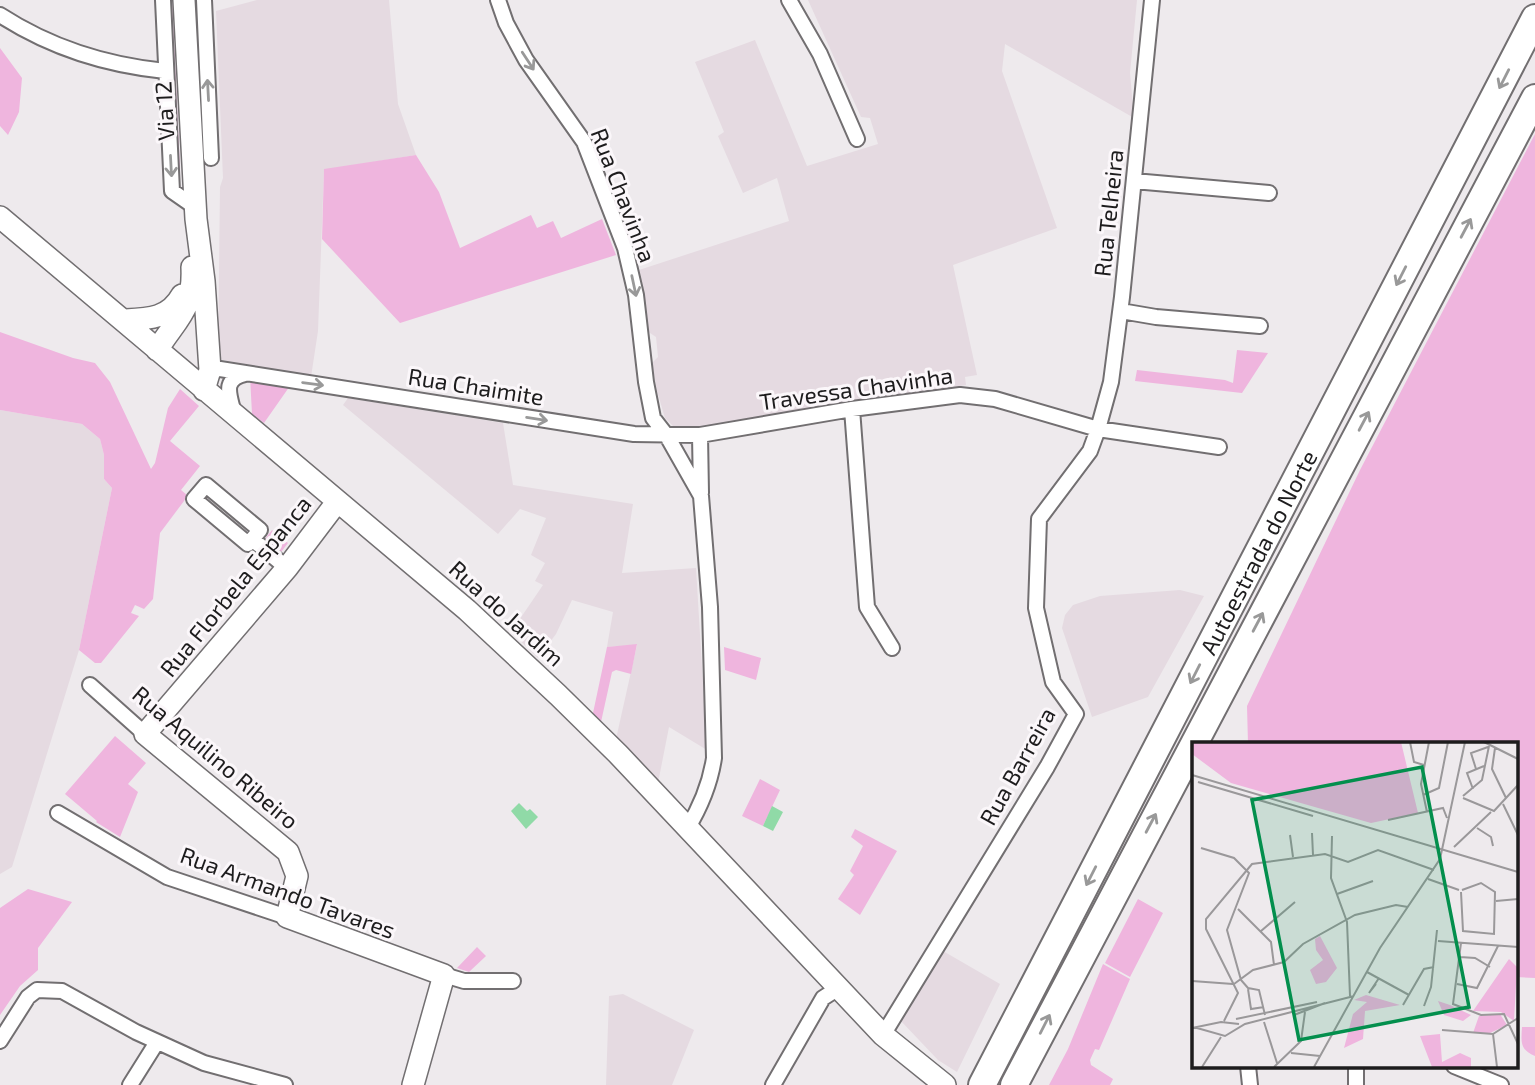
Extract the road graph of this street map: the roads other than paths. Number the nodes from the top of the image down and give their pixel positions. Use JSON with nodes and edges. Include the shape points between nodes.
{"nodes":[{"id":1,"x":163,"y":0,"type":"edge"},
{"id":2,"x":184,"y":0,"type":"edge"},
{"id":3,"x":204,"y":0,"type":"edge"},
{"id":4,"x":498,"y":0,"type":"edge"},
{"id":5,"x":789,"y":0,"type":"edge"},
{"id":6,"x":1152,"y":0,"type":"edge"},
{"id":7,"x":0,"y":15,"type":"edge"},
{"id":8,"x":1535,"y":18,"type":"edge"},
{"id":9,"x":165,"y":71,"type":"junction"},
{"id":10,"x":1535,"y":98,"type":"edge"},
{"id":11,"x":857,"y":139,"type":"dead end"},
{"id":12,"x":211,"y":158,"type":"dead end"},
{"id":13,"x":1134,"y":181,"type":"junction"},
{"id":14,"x":1269,"y":193,"type":"dead end"},
{"id":15,"x":195,"y":213,"type":"junction"},
{"id":16,"x":0,"y":217,"type":"edge"},
{"id":17,"x":191,"y":259,"type":"junction"},
{"id":18,"x":1121,"y":311,"type":"junction"},
{"id":19,"x":123,"y":320,"type":"junction"},
{"id":20,"x":1260,"y":326,"type":"dead end"},
{"id":21,"x":208,"y":337,"type":"junction"},
{"id":22,"x":157,"y":350,"type":"junction"},
{"id":23,"x":175,"y":365,"type":"junction"},
{"id":24,"x":245,"y":374,"type":"junction"},
{"id":25,"x":207,"y":380,"type":"junction"},
{"id":26,"x":852,"y":409,"type":"junction"},
{"id":27,"x":235,"y":416,"type":"junction"},
{"id":28,"x":1098,"y":429,"type":"junction"},
{"id":29,"x":700,"y":435,"type":"junction"},
{"id":30,"x":667,"y":436,"type":"junction"},
{"id":31,"x":1219,"y":447,"type":"dead end"},
{"id":32,"x":701,"y":496,"type":"junction"},
{"id":33,"x":337,"y":502,"type":"junction"},
{"id":34,"x":252,"y":539,"type":"junction"},
{"id":35,"x":287,"y":568,"type":"junction"},
{"id":36,"x":892,"y":648,"type":"dead end"},
{"id":37,"x":90,"y":685,"type":"dead end"},
{"id":38,"x":145,"y":734,"type":"junction"},
{"id":39,"x":1195,"y":742,"type":"edge"},
{"id":40,"x":1192,"y":748,"type":"edge"},
{"id":41,"x":58,"y":813,"type":"dead end"},
{"id":42,"x":687,"y":829,"type":"junction"},
{"id":43,"x":287,"y":917,"type":"junction"},
{"id":44,"x":444,"y":975,"type":"junction"},
{"id":45,"x":513,"y":981,"type":"dead end"},
{"id":46,"x":837,"y":989,"type":"junction"},
{"id":47,"x":883,"y":1035,"type":"junction"},
{"id":48,"x":0,"y":1041,"type":"edge"},
{"id":49,"x":157,"y":1042,"type":"junction"},
{"id":50,"x":1459,"y":1068,"type":"edge"},
{"id":51,"x":130,"y":1085,"type":"edge"},
{"id":52,"x":285,"y":1085,"type":"edge"},
{"id":53,"x":413,"y":1085,"type":"edge"},
{"id":54,"x":773,"y":1085,"type":"edge"},
{"id":55,"x":945,"y":1085,"type":"edge"},
{"id":56,"x":982,"y":1085,"type":"edge"},
{"id":57,"x":1014,"y":1085,"type":"edge"},
{"id":58,"x":1501,"y":1085,"type":"edge"}],
"edges":[{"from":1,"to":9,"type":"street"},
{"from":2,"to":15,"type":"main road","name":"Via 12"},
{"from":12,"to":3,"type":"street","one_way":true},
{"from":4,"to":30,"type":"street","name":"Rua Chavinha","one_way":true,"via":[[526,60],[584,142],[621,236],[636,295],[653,418]]},
{"from":5,"to":11,"type":"street","via":[[820,54]]},
{"from":6,"to":13,"type":"street","name":"Rua Telheira"},
{"from":7,"to":9,"type":"street","via":[[30,35],[93,58]]},
{"from":8,"to":56,"type":"highway","name":"Autoestrada do Norte","one_way":true},
{"from":9,"to":15,"type":"street","one_way":true,"via":[[172,191]]},
{"from":39,"to":10,"type":"highway","name":"Autoestrada do Norte","one_way":true},
{"from":13,"to":14,"type":"street"},
{"from":13,"to":18,"type":"street","name":"Rua Telheira"},
{"from":15,"to":17,"type":"main road","name":"Via 12"},
{"from":15,"to":21,"type":"main road","name":"Via 12"},
{"from":16,"to":19,"type":"main road","name":"Rua do Jardim"},
{"from":17,"to":19,"type":"main road","name":"Via 12","via":[[185,289],[169,313]]},
{"from":17,"to":22,"type":"main road","name":"Via 12","via":[[193,287],[184,313]]},
{"from":18,"to":20,"type":"street"},
{"from":18,"to":28,"type":"street","name":"Rua Telheira","via":[[1111,382]]},
{"from":19,"to":22,"type":"main road","name":"Rua do Jardim"},
{"from":21,"to":23,"type":"main road"},
{"from":21,"to":25,"type":"main road","name":"Via 12"},
{"from":22,"to":23,"type":"main road","name":"Rua do Jardim"},
{"from":23,"to":25,"type":"main road","name":"Rua do Jardim"},
{"from":24,"to":25,"type":"street","name":"Rua Chaimite","via":[[220,369]]},
{"from":24,"to":27,"type":"street","via":[[230,381]]},
{"from":24,"to":30,"type":"street","name":"Rua Chaimite","one_way":true,"via":[[634,435]]},
{"from":25,"to":27,"type":"main road","name":"Rua do Jardim"},
{"from":26,"to":28,"type":"street","name":"Travessa Chavinha","via":[[960,395],[995,399]]},
{"from":26,"to":29,"type":"street","name":"Travessa Chavinha"},
{"from":26,"to":36,"type":"street","via":[[867,607]]},
{"from":27,"to":33,"type":"main road","name":"Rua do Jardim"},
{"from":28,"to":31,"type":"street","name":"Travessa Chavinha"},
{"from":28,"to":47,"type":"street","name":"Rua Barreira","via":[[1090,451],[1039,519],[1036,608],[1053,682],[1076,714]]},
{"from":29,"to":30,"type":"street","name":"Rua Chaimite"},
{"from":29,"to":32,"type":"street","name":"Rua Chavinha"},
{"from":30,"to":32,"type":"street","name":"Rua Chavinha"},
{"from":32,"to":42,"type":"street","name":"Rua Chavinha","via":[[714,758],[703,801]]},
{"from":33,"to":35,"type":"main road","name":"Rua Florbela Espanca"},
{"from":33,"to":42,"type":"main road","name":"Rua do Jardim","via":[[457,602],[558,695]]},
{"from":34,"to":34,"type":"street","via":[[260,530],[206,485],[194,499],[248,544]]},
{"from":34,"to":35,"type":"street"},
{"from":35,"to":38,"type":"main road","name":"Rua Florbela Espanca"},
{"from":37,"to":38,"type":"street","name":"Rua Aquilino Ribeiro"},
{"from":38,"to":43,"type":"main road","name":"Rua Aquilino Ribeiro","via":[[288,852],[297,876]]},
{"from":57,"to":40,"type":"highway","name":"Autoestrada do Norte","one_way":true},
{"from":41,"to":43,"type":"street","name":"Rua Armando Tavares","via":[[167,877]]},
{"from":42,"to":46,"type":"main road","name":"Rua do Jardim"},
{"from":43,"to":44,"type":"main road","name":"Rua Armando Tavares"},
{"from":44,"to":45,"type":"street","name":"Rua Armando Tavares","via":[[464,981]]},
{"from":44,"to":53,"type":"main road"},
{"from":46,"to":47,"type":"main road","name":"Rua do Jardim"},
{"from":46,"to":54,"type":"street","via":[[823,998]]},
{"from":47,"to":55,"type":"main road","name":"Rua do Jardim"},
{"from":48,"to":49,"type":"street","via":[[28,997],[37,990],[50,989],[62,991]]},
{"from":49,"to":51,"type":"street"},
{"from":49,"to":52,"type":"street","via":[[204,1063]]},
{"from":50,"to":58,"type":"street"}]}
